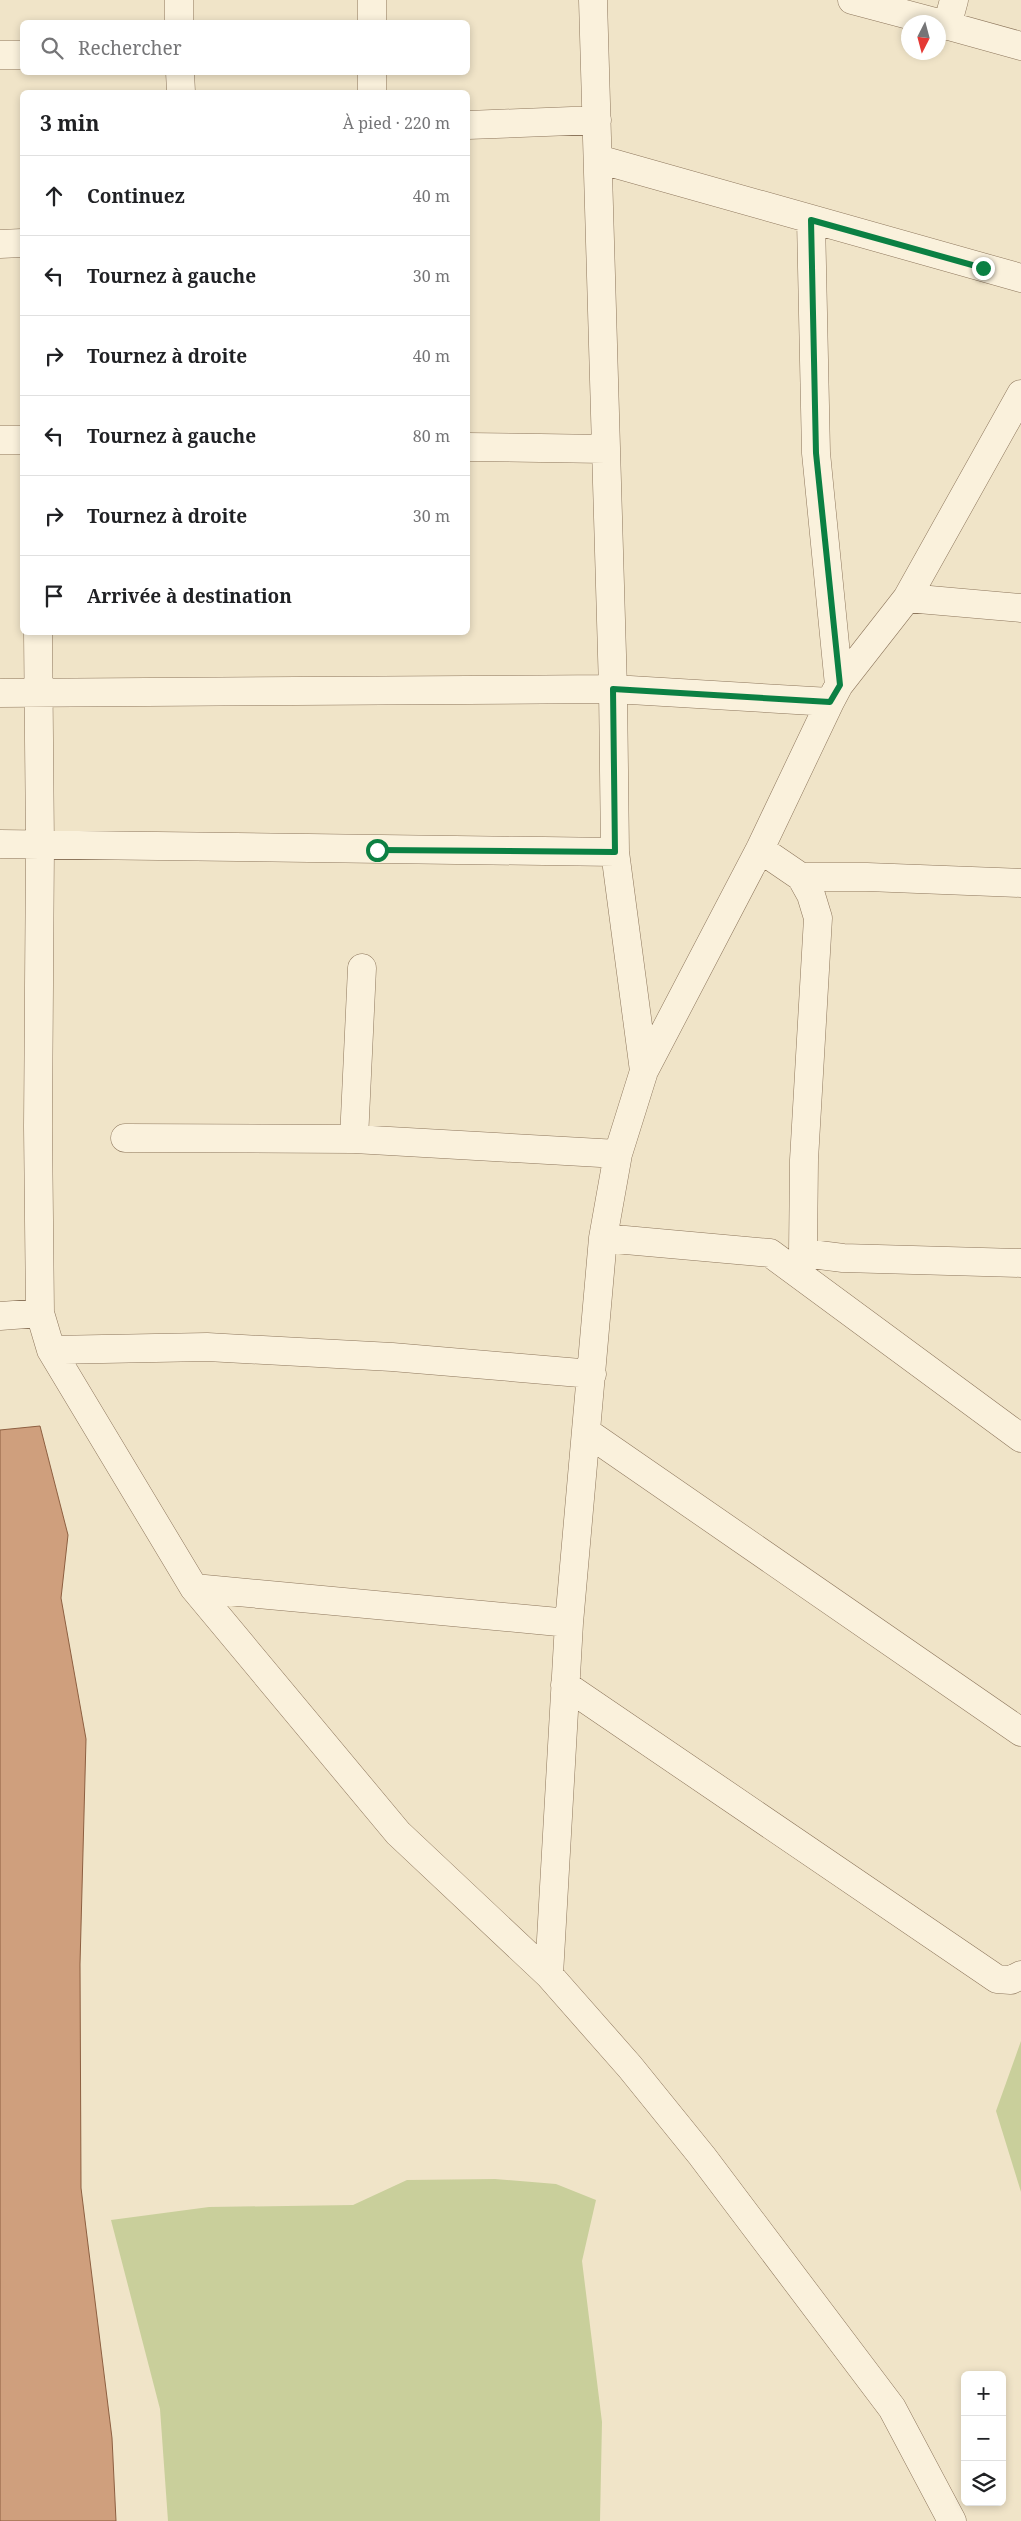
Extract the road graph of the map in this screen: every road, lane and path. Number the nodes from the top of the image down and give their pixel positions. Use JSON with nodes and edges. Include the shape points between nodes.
{"nodes":[{"id":1,"x":179,"y":0,"type":"edge"},
{"id":2,"x":372,"y":0,"type":"edge"},
{"id":3,"x":593,"y":0,"type":"edge"},
{"id":4,"x":852,"y":0,"type":"edge"},
{"id":5,"x":954,"y":0,"type":"edge"},
{"id":6,"x":907,"y":15,"type":"edge"},
{"id":7,"x":945,"y":15,"type":"edge"},
{"id":8,"x":179,"y":20,"type":"edge"},
{"id":9,"x":372,"y":20,"type":"edge"},
{"id":10,"x":946,"y":26,"type":"edge"},
{"id":11,"x":1021,"y":46,"type":"edge"},
{"id":12,"x":0,"y":55,"type":"edge"},
{"id":13,"x":20,"y":55,"type":"edge"},
{"id":14,"x":180,"y":75,"type":"edge"},
{"id":15,"x":372,"y":75,"type":"edge"},
{"id":16,"x":181,"y":90,"type":"edge"},
{"id":17,"x":372,"y":90,"type":"edge"},
{"id":18,"x":597,"y":120,"type":"junction"},
{"id":19,"x":470,"y":125,"type":"edge"},
{"id":20,"x":598,"y":159,"type":"junction"},
{"id":21,"x":811,"y":220,"type":"junction"},
{"id":22,"x":20,"y":243,"type":"edge"},
{"id":23,"x":0,"y":244,"type":"edge"},
{"id":24,"x":1021,"y":278,"type":"edge"},
{"id":25,"x":1021,"y":394,"type":"edge"},
{"id":26,"x":0,"y":440,"type":"edge"},
{"id":27,"x":20,"y":440,"type":"edge"},
{"id":28,"x":470,"y":447,"type":"edge"},
{"id":29,"x":605,"y":450,"type":"junction"},
{"id":30,"x":907,"y":598,"type":"junction"},
{"id":31,"x":1021,"y":608,"type":"edge"},
{"id":32,"x":38,"y":635,"type":"edge"},
{"id":33,"x":613,"y":689,"type":"junction"},
{"id":34,"x":0,"y":693,"type":"edge"},
{"id":35,"x":38,"y":693,"type":"junction"},
{"id":36,"x":835,"y":694,"type":"junction"},
{"id":37,"x":0,"y":844,"type":"edge"},
{"id":38,"x":40,"y":846,"type":"junction"},
{"id":39,"x":760,"y":849,"type":"junction"},
{"id":40,"x":615,"y":852,"type":"junction"},
{"id":41,"x":801,"y":877,"type":"junction"},
{"id":42,"x":1021,"y":883,"type":"edge"},
{"id":43,"x":362,"y":968,"type":"dead end"},
{"id":44,"x":644,"y":1071,"type":"junction"},
{"id":45,"x":125,"y":1138,"type":"dead end"},
{"id":46,"x":354,"y":1139,"type":"junction"},
{"id":47,"x":618,"y":1154,"type":"junction"},
{"id":48,"x":604,"y":1238,"type":"junction"},
{"id":49,"x":770,"y":1253,"type":"junction"},
{"id":50,"x":803,"y":1253,"type":"junction"},
{"id":51,"x":1021,"y":1262,"type":"edge"},
{"id":52,"x":40,"y":1313,"type":"junction"},
{"id":53,"x":0,"y":1316,"type":"edge"},
{"id":54,"x":51,"y":1350,"type":"junction"},
{"id":55,"x":592,"y":1374,"type":"junction"},
{"id":56,"x":588,"y":1433,"type":"junction"},
{"id":57,"x":1021,"y":1438,"type":"edge"},
{"id":58,"x":194,"y":1588,"type":"junction"},
{"id":59,"x":569,"y":1623,"type":"junction"},
{"id":60,"x":565,"y":1685,"type":"junction"},
{"id":61,"x":1021,"y":1732,"type":"edge"},
{"id":62,"x":548,"y":1975,"type":"junction"},
{"id":63,"x":1021,"y":1975,"type":"edge"},
{"id":64,"x":952,"y":2521,"type":"edge"}],
"edges":[{"from":1,"to":8,"type":"street"},
{"from":2,"to":9,"type":"street"},
{"from":3,"to":18,"type":"street"},
{"from":4,"to":6,"type":"street"},
{"from":5,"to":7,"type":"street"},
{"from":10,"to":11,"type":"street"},
{"from":12,"to":13,"type":"street"},
{"from":14,"to":16,"type":"street"},
{"from":15,"to":17,"type":"street"},
{"from":18,"to":19,"type":"street"},
{"from":18,"to":20,"type":"street"},
{"from":20,"to":21,"type":"street"},
{"from":20,"to":29,"type":"street"},
{"from":21,"to":24,"type":"street"},
{"from":21,"to":36,"type":"street","via":[[816,453]]},
{"from":22,"to":23,"type":"street"},
{"from":25,"to":30,"type":"street"},
{"from":26,"to":27,"type":"street"},
{"from":28,"to":29,"type":"street"},
{"from":29,"to":33,"type":"street"},
{"from":30,"to":31,"type":"street"},
{"from":30,"to":36,"type":"street"},
{"from":32,"to":35,"type":"street"},
{"from":33,"to":35,"type":"street"},
{"from":33,"to":36,"type":"street"},
{"from":33,"to":40,"type":"street"},
{"from":34,"to":35,"type":"street"},
{"from":35,"to":38,"type":"street"},
{"from":36,"to":39,"type":"street"},
{"from":37,"to":38,"type":"street"},
{"from":38,"to":40,"type":"street"},
{"from":38,"to":52,"type":"street"},
{"from":39,"to":41,"type":"street"},
{"from":39,"to":44,"type":"street"},
{"from":40,"to":44,"type":"street"},
{"from":41,"to":42,"type":"street"},
{"from":41,"to":50,"type":"street","via":[[818,918],[804,1160]]},
{"from":43,"to":46,"type":"street"},
{"from":44,"to":47,"type":"street"},
{"from":45,"to":46,"type":"street"},
{"from":46,"to":47,"type":"street"},
{"from":47,"to":48,"type":"street"},
{"from":48,"to":49,"type":"street"},
{"from":48,"to":55,"type":"street"},
{"from":49,"to":50,"type":"street"},
{"from":49,"to":57,"type":"street"},
{"from":50,"to":51,"type":"street","via":[[843,1258]]},
{"from":52,"to":53,"type":"street"},
{"from":52,"to":54,"type":"street"},
{"from":54,"to":55,"type":"street","via":[[207,1347],[392,1357]]},
{"from":54,"to":58,"type":"street"},
{"from":55,"to":56,"type":"street"},
{"from":56,"to":59,"type":"street"},
{"from":56,"to":61,"type":"street"},
{"from":58,"to":59,"type":"street"},
{"from":58,"to":62,"type":"street","via":[[398,1833]]},
{"from":59,"to":60,"type":"street"},
{"from":60,"to":62,"type":"street"},
{"from":60,"to":63,"type":"street","via":[[998,1979],[1011,1980]]},
{"from":62,"to":64,"type":"street","via":[[630,2067],[702,2156],[892,2408]]}]}
